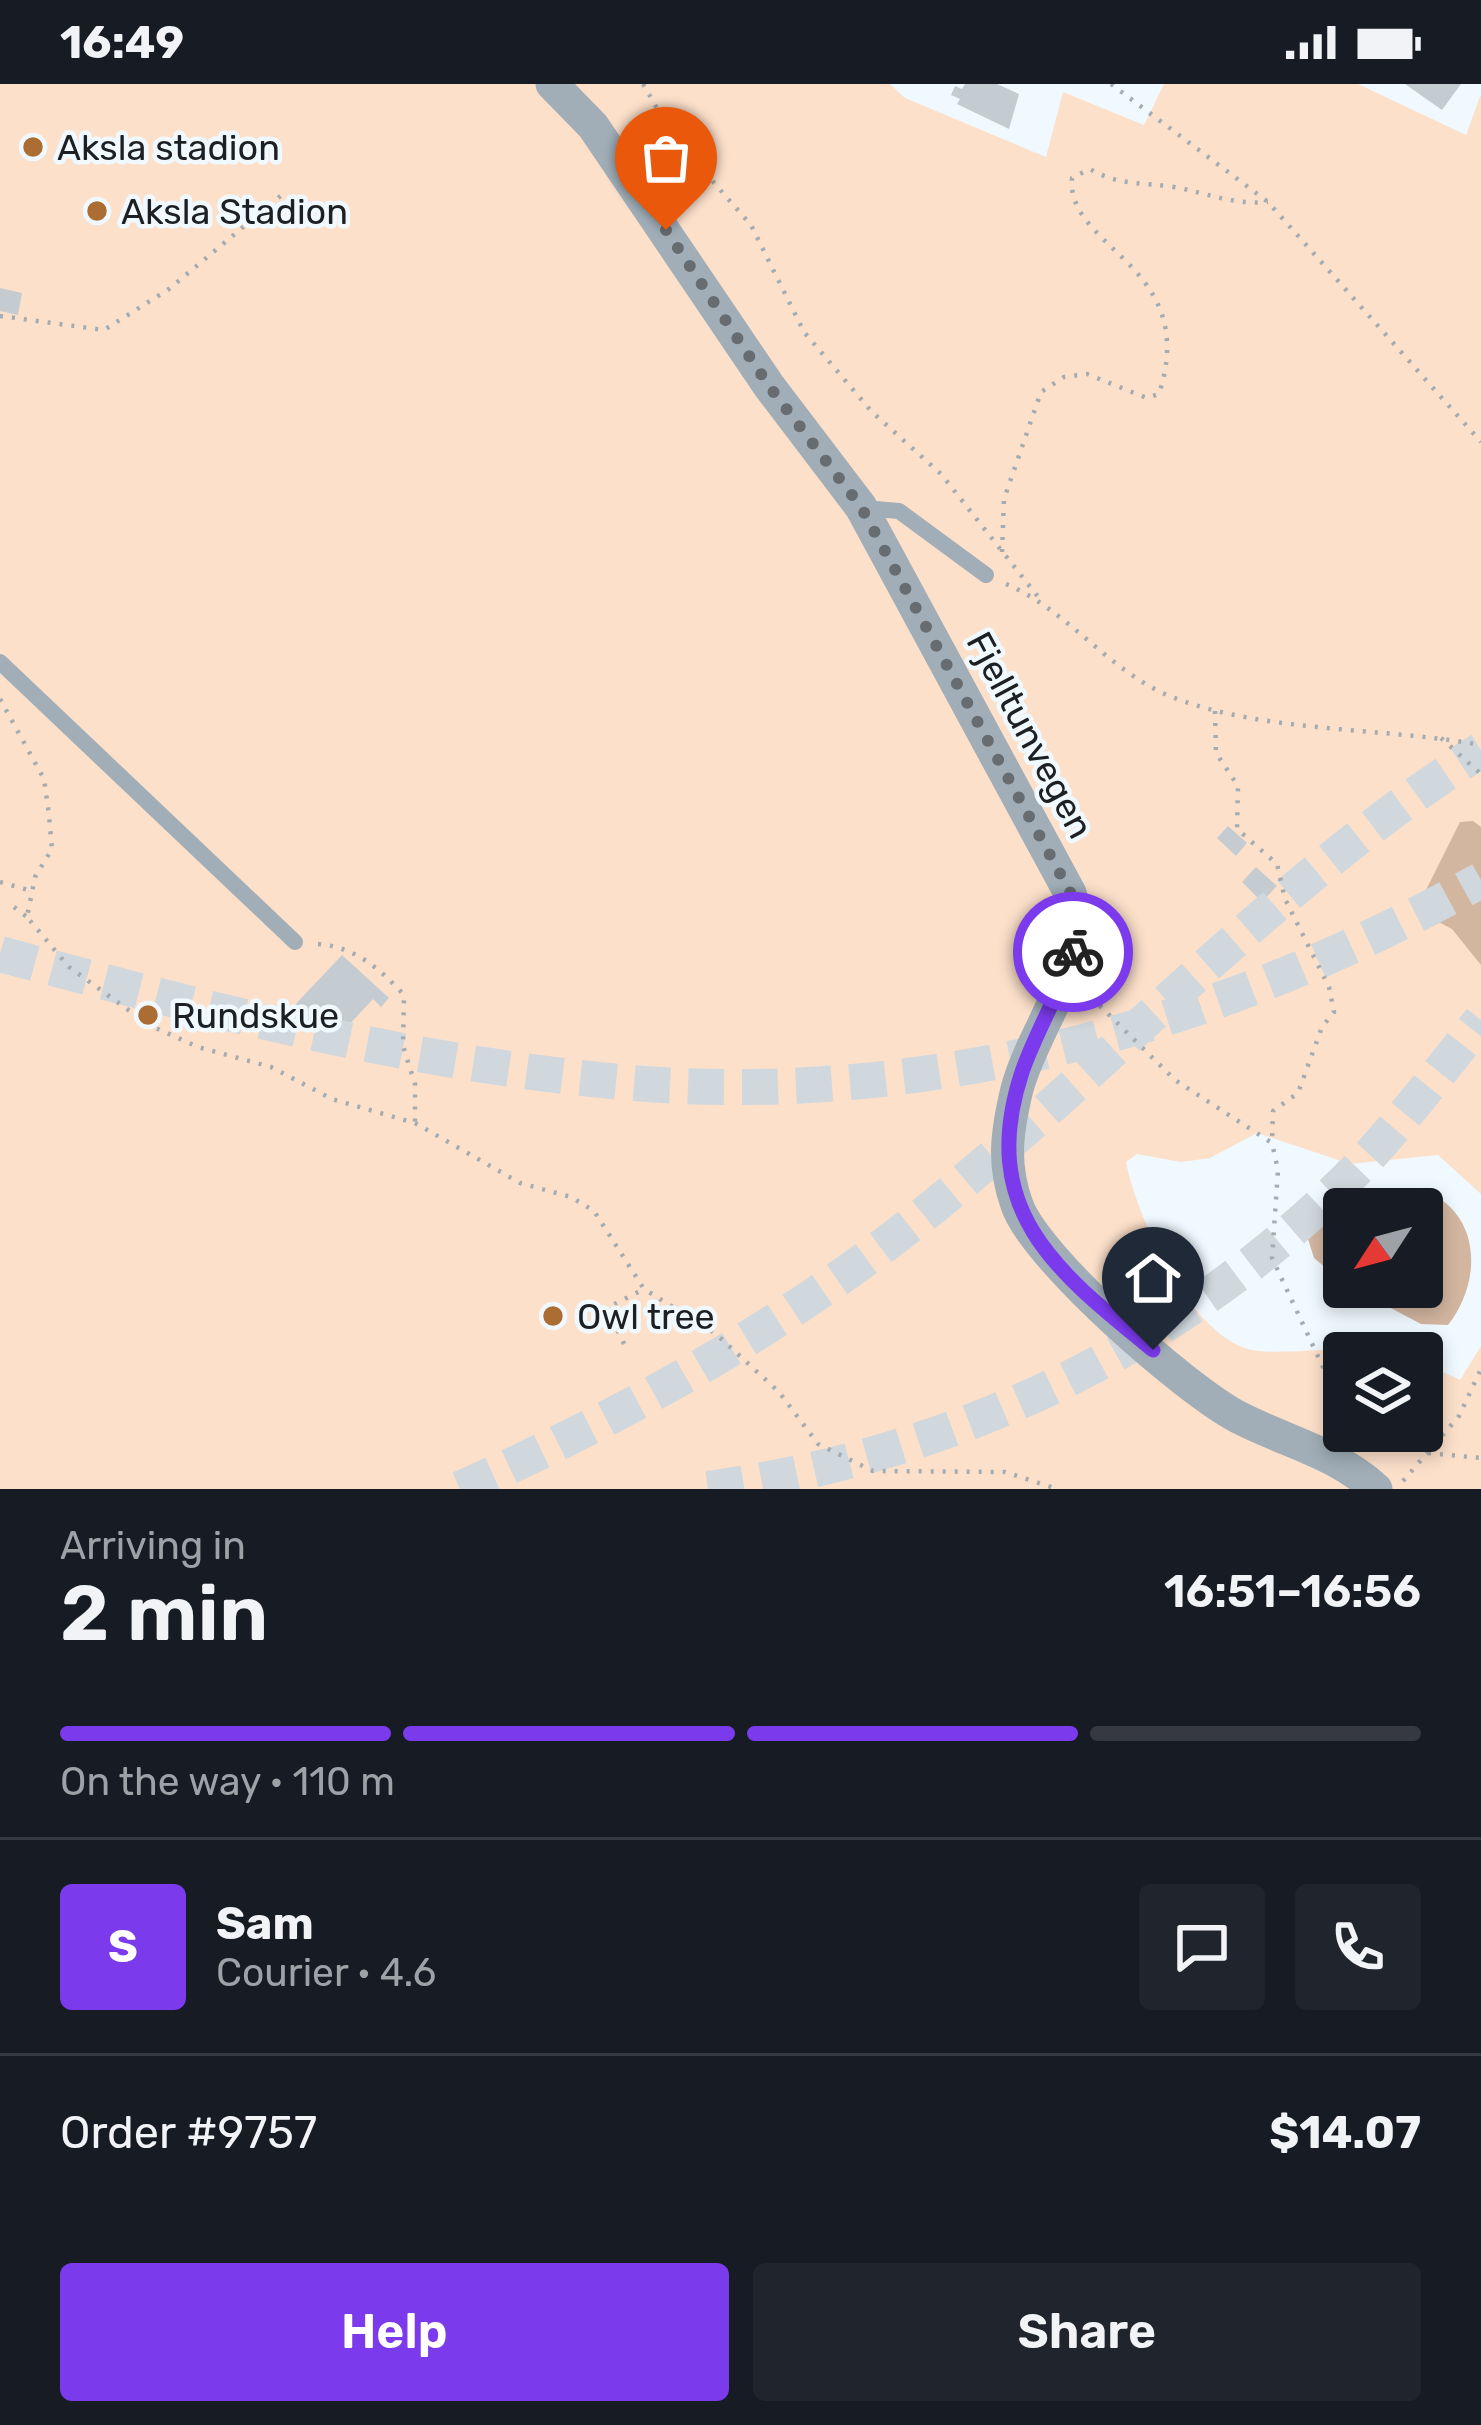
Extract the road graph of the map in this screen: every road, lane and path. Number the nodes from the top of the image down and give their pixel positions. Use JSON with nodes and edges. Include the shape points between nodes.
{"nodes":[{"id":1,"x":552,"y":84,"type":"edge"},
{"id":2,"x":643,"y":84,"type":"edge"},
{"id":3,"x":1111,"y":84,"type":"edge"},
{"id":4,"x":284,"y":193,"type":"dead end"},
{"id":5,"x":1268,"y":202,"type":"junction"},
{"id":6,"x":0,"y":316,"type":"edge"},
{"id":7,"x":1481,"y":442,"type":"edge"},
{"id":8,"x":861,"y":507,"type":"junction"},
{"id":9,"x":1002,"y":551,"type":"junction"},
{"id":10,"x":986,"y":575,"type":"joint"},
{"id":11,"x":1039,"y":598,"type":"junction"},
{"id":12,"x":0,"y":662,"type":"edge"},
{"id":13,"x":0,"y":699,"type":"edge"},
{"id":14,"x":1215,"y":711,"type":"junction"},
{"id":15,"x":1442,"y":738,"type":"junction"},
{"id":16,"x":1481,"y":746,"type":"edge"},
{"id":17,"x":1481,"y":774,"type":"edge"},
{"id":18,"x":0,"y":882,"type":"edge"},
{"id":19,"x":32,"y":891,"type":"junction"},
{"id":20,"x":14,"y":907,"type":"dead end"},
{"id":21,"x":27,"y":917,"type":"junction"},
{"id":22,"x":296,"y":942,"type":"joint"},
{"id":23,"x":1065,"y":972,"type":"junction"},
{"id":24,"x":415,"y":1123,"type":"junction"},
{"id":25,"x":1272,"y":1143,"type":"junction"},
{"id":26,"x":644,"y":1289,"type":"junction"},
{"id":27,"x":593,"y":1309,"type":"dead end"},
{"id":28,"x":608,"y":1309,"type":"junction"},
{"id":29,"x":624,"y":1344,"type":"dead end"},
{"id":30,"x":1323,"y":1367,"type":"edge"},
{"id":31,"x":1481,"y":1369,"type":"edge"},
{"id":32,"x":1427,"y":1453,"type":"junction"},
{"id":33,"x":1481,"y":1458,"type":"edge"},
{"id":34,"x":1057,"y":1489,"type":"edge"},
{"id":35,"x":1376,"y":1489,"type":"edge"},
{"id":36,"x":1395,"y":1489,"type":"edge"}],
"edges":[{"from":1,"to":8,"type":"street","name":"Fjelltunvegen","via":[[593,126]]},
{"from":2,"to":9,"type":"path","via":[[673,136],[751,225],[804,332],[872,412],[941,474]]},
{"from":3,"to":5,"type":"path"},
{"from":4,"to":6,"type":"path","via":[[169,289],[104,330]]},
{"from":5,"to":7,"type":"path"},
{"from":5,"to":9,"type":"path","via":[[1128,185],[1090,169],[1072,178],[1077,205],[1161,307],[1168,345],[1162,383],[1147,398],[1087,374],[1041,392],[1004,499]]},
{"from":8,"to":10,"type":"lane","via":[[899,511]]},
{"from":8,"to":23,"type":"street","name":"Fjelltunvegen","via":[[1070,892],[1078,928]]},
{"from":9,"to":11,"type":"path"},
{"from":10,"to":11,"type":"path"},
{"from":11,"to":14,"type":"path","via":[[1123,668]]},
{"from":12,"to":22,"type":"lane"},
{"from":13,"to":19,"type":"path","via":[[44,779],[52,849]]},
{"from":14,"to":15,"type":"path"},
{"from":14,"to":25,"type":"path","via":[[1213,743],[1238,786],[1235,823],[1277,864],[1285,899],[1332,993],[1334,1012],[1298,1093],[1273,1111]]},
{"from":15,"to":16,"type":"path"},
{"from":15,"to":17,"type":"path"},
{"from":18,"to":19,"type":"path"},
{"from":19,"to":21,"type":"path"},
{"from":20,"to":21,"type":"path"},
{"from":21,"to":24,"type":"path","via":[[69,967],[148,1024],[271,1067],[332,1099]]},
{"from":22,"to":24,"type":"path","via":[[342,946],[404,994]]},
{"from":23,"to":25,"type":"path","via":[[1175,1079]]},
{"from":23,"to":35,"type":"street","name":"Fjelltunvegen","via":[[1007,1130],[1006,1162],[1021,1215],[1099,1303],[1205,1393],[1243,1420],[1335,1458]]},
{"from":24,"to":26,"type":"path","via":[[520,1184],[594,1211]]},
{"from":25,"to":30,"type":"path","via":[[1272,1258]]},
{"from":26,"to":28,"type":"path"},
{"from":26,"to":34,"type":"path","via":[[716,1334],[779,1392],[818,1444],[873,1471],[1005,1472]]},
{"from":27,"to":28,"type":"path"},
{"from":28,"to":29,"type":"path"},
{"from":31,"to":32,"type":"path","via":[[1460,1416]]},
{"from":32,"to":33,"type":"path"},
{"from":32,"to":36,"type":"path"}]}
